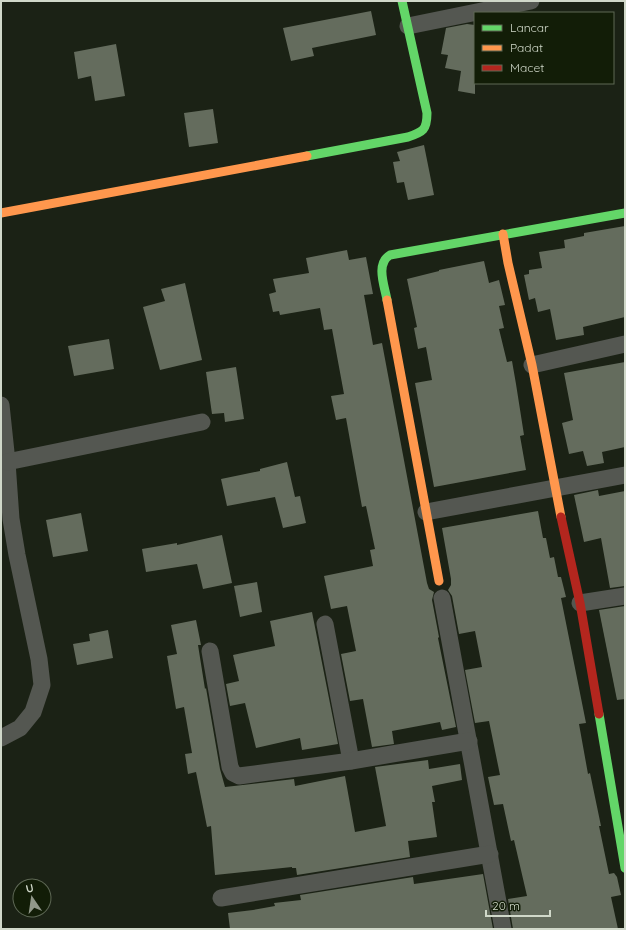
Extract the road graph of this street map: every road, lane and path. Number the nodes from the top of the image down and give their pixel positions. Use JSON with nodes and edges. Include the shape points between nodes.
{"nodes":[{"id":1,"x":402,"y":1,"type":"edge"},
{"id":2,"x":531,"y":1,"type":"edge"},
{"id":3,"x":477,"y":12,"type":"edge"},
{"id":4,"x":474,"y":13,"type":"edge"},
{"id":5,"x":408,"y":26,"type":"junction"},
{"id":6,"x":1,"y":213,"type":"edge"},
{"id":7,"x":625,"y":213,"type":"edge"},
{"id":8,"x":503,"y":234,"type":"junction"},
{"id":9,"x":625,"y":344,"type":"edge"},
{"id":10,"x":532,"y":365,"type":"junction"},
{"id":11,"x":1,"y":405,"type":"edge"},
{"id":12,"x":202,"y":422,"type":"dead end"},
{"id":13,"x":7,"y":462,"type":"junction"},
{"id":14,"x":625,"y":475,"type":"edge"},
{"id":15,"x":555,"y":488,"type":"junction"},
{"id":16,"x":426,"y":512,"type":"junction"},
{"id":17,"x":440,"y":590,"type":"joint"},
{"id":18,"x":625,"y":596,"type":"edge"},
{"id":19,"x":580,"y":603,"type":"junction"},
{"id":20,"x":325,"y":624,"type":"dead end"},
{"id":21,"x":210,"y":651,"type":"dead end"},
{"id":22,"x":1,"y":738,"type":"edge"},
{"id":23,"x":468,"y":741,"type":"junction"},
{"id":24,"x":351,"y":761,"type":"junction"},
{"id":25,"x":490,"y":854,"type":"junction"},
{"id":26,"x":625,"y":868,"type":"edge"},
{"id":27,"x":221,"y":898,"type":"dead end"},
{"id":28,"x":503,"y":929,"type":"edge"}],
"edges":[{"from":1,"to":5,"type":"street"},
{"from":2,"to":3,"type":"street"},
{"from":4,"to":5,"type":"street"},
{"from":5,"to":6,"type":"street","via":[[427,113],[427,124],[421,133]]},
{"from":7,"to":8,"type":"street"},
{"from":8,"to":10,"type":"street"},
{"from":8,"to":16,"type":"street","via":[[387,255],[382,262]]},
{"from":9,"to":10,"type":"street"},
{"from":10,"to":15,"type":"street"},
{"from":11,"to":13,"type":"street"},
{"from":12,"to":13,"type":"street"},
{"from":13,"to":22,"type":"street","via":[[11,519],[42,685],[33,712],[20,728]]},
{"from":14,"to":15,"type":"street"},
{"from":15,"to":16,"type":"street"},
{"from":15,"to":19,"type":"street"},
{"from":16,"to":17,"type":"street"},
{"from":17,"to":23,"type":"street"},
{"from":18,"to":19,"type":"street"},
{"from":19,"to":26,"type":"street"},
{"from":20,"to":24,"type":"street"},
{"from":21,"to":24,"type":"street","via":[[233,773],[239,776]]},
{"from":23,"to":24,"type":"street"},
{"from":23,"to":25,"type":"street"},
{"from":25,"to":27,"type":"street"},
{"from":25,"to":28,"type":"street"}]}
